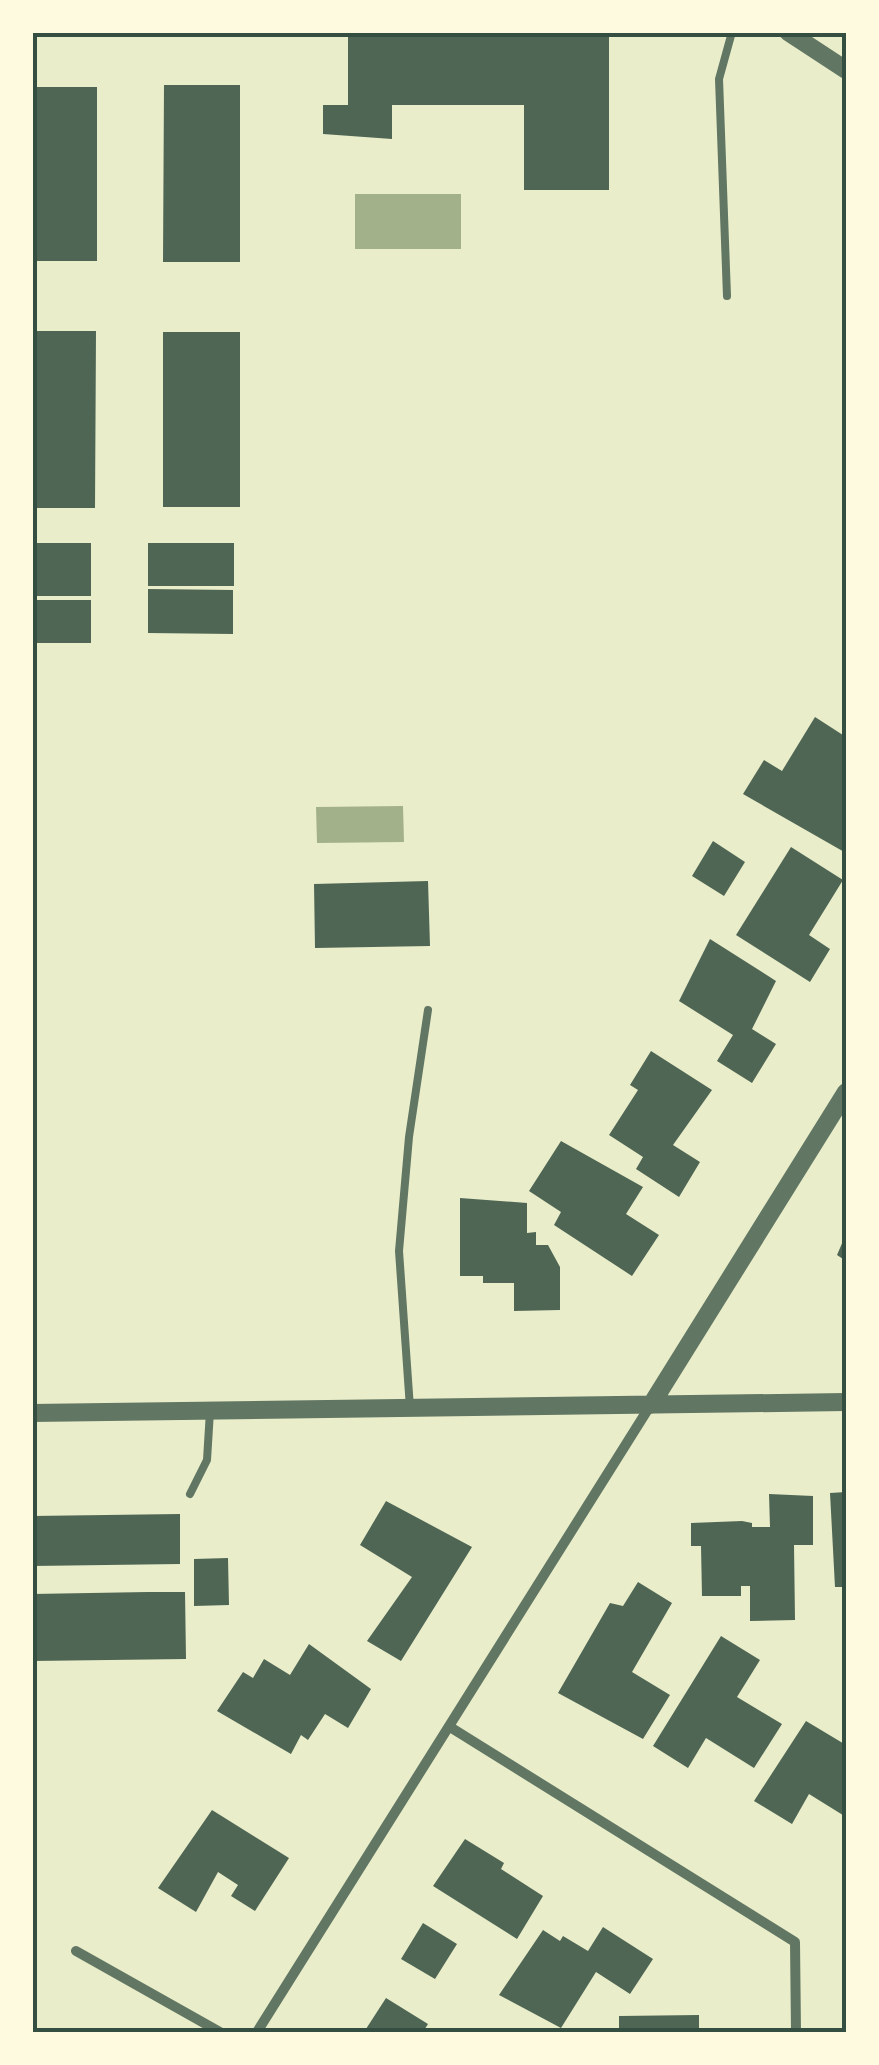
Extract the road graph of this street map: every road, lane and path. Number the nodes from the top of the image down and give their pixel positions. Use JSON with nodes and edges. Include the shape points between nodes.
{"nodes":[{"id":1,"x":732,"y":32,"type":"edge"},
{"id":2,"x":788,"y":32,"type":"edge"},
{"id":3,"x":846,"y":70,"type":"edge"},
{"id":4,"x":728,"y":296,"type":"dead end"},
{"id":5,"x":428,"y":1010,"type":"dead end"},
{"id":6,"x":846,"y":1092,"type":"edge"},
{"id":7,"x":846,"y":1402,"type":"edge"},
{"id":8,"x":651,"y":1405,"type":"junction"},
{"id":9,"x":410,"y":1408,"type":"junction"},
{"id":10,"x":210,"y":1411,"type":"junction"},
{"id":11,"x":32,"y":1414,"type":"edge"},
{"id":12,"x":190,"y":1494,"type":"dead end"},
{"id":13,"x":450,"y":1727,"type":"junction"},
{"id":14,"x":76,"y":1952,"type":"dead end"},
{"id":15,"x":220,"y":2032,"type":"edge"},
{"id":16,"x":257,"y":2032,"type":"edge"},
{"id":17,"x":796,"y":2032,"type":"edge"}],
"edges":[{"from":1,"to":4,"type":"lane","via":[[719,79]]},
{"from":2,"to":3,"type":"street"},
{"from":5,"to":9,"type":"lane","via":[[399,1251]]},
{"from":6,"to":8,"type":"street"},
{"from":7,"to":8,"type":"street"},
{"from":8,"to":9,"type":"street"},
{"from":8,"to":13,"type":"street"},
{"from":9,"to":10,"type":"street"},
{"from":10,"to":11,"type":"street"},
{"from":10,"to":12,"type":"lane","via":[[208,1460]]},
{"from":13,"to":16,"type":"street"},
{"from":13,"to":17,"type":"street","via":[[795,1942]]},
{"from":14,"to":15,"type":"street"}]}
